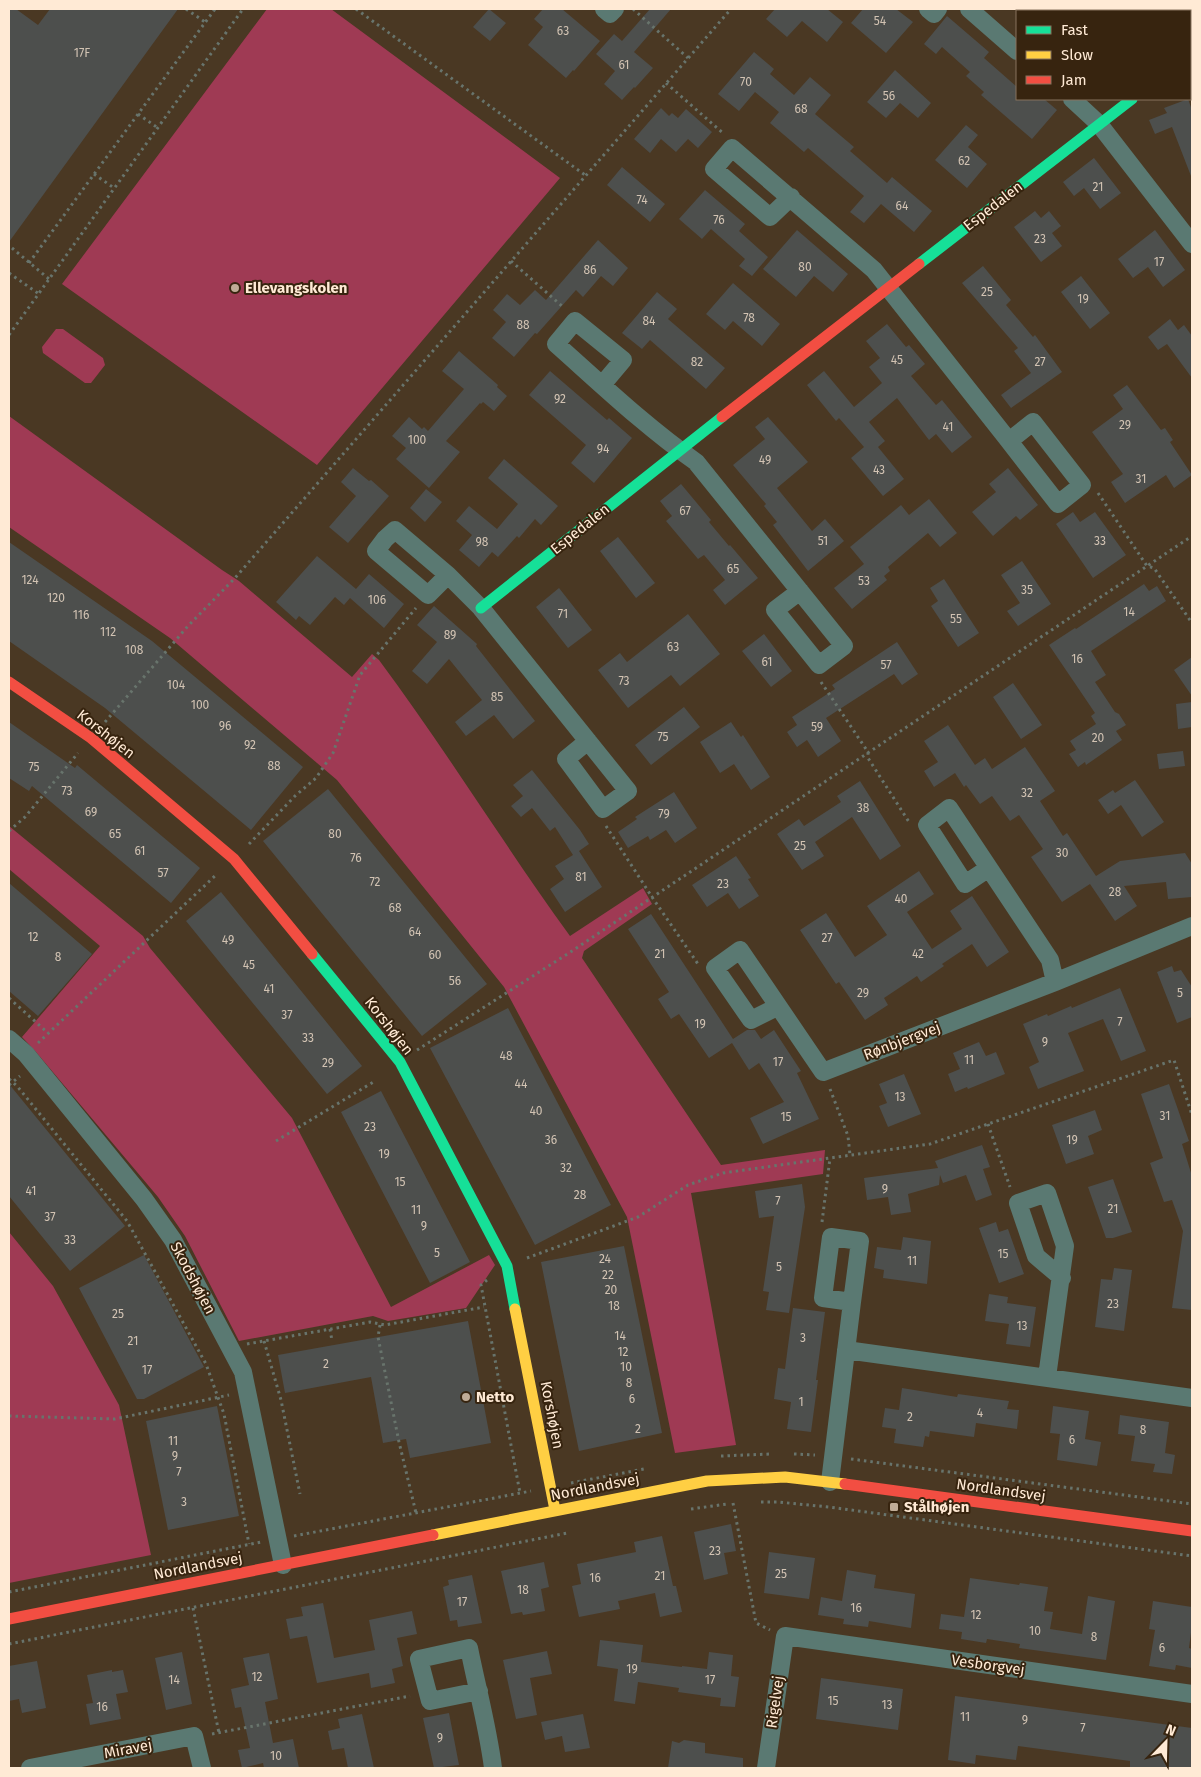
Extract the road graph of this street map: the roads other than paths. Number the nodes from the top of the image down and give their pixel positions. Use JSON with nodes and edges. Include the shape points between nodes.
{"nodes":[{"id":1,"x":604,"y":9,"type":"edge"},
{"id":2,"x":615,"y":9,"type":"edge"},
{"id":3,"x":928,"y":9,"type":"edge"},
{"id":4,"x":938,"y":9,"type":"edge"},
{"id":5,"x":969,"y":9,"type":"edge"},
{"id":6,"x":1016,"y":50,"type":"edge"},
{"id":7,"x":1073,"y":100,"type":"edge"},
{"id":8,"x":1131,"y":100,"type":"edge"},
{"id":9,"x":1098,"y":124,"type":"junction"},
{"id":10,"x":791,"y":198,"type":"junction"},
{"id":11,"x":1192,"y":244,"type":"edge"},
{"id":12,"x":888,"y":287,"type":"junction"},
{"id":13,"x":602,"y":385,"type":"junction"},
{"id":14,"x":1009,"y":441,"type":"junction"},
{"id":15,"x":679,"y":450,"type":"junction"},
{"id":16,"x":448,"y":575,"type":"junction"},
{"id":17,"x":800,"y":591,"type":"junction"},
{"id":18,"x":481,"y":608,"type":"junction"},
{"id":19,"x":9,"y":682,"type":"edge"},
{"id":20,"x":588,"y":741,"type":"junction"},
{"id":21,"x":989,"y":868,"type":"junction"},
{"id":22,"x":1192,"y":926,"type":"edge"},
{"id":23,"x":1055,"y":982,"type":"junction"},
{"id":24,"x":777,"y":1006,"type":"junction"},
{"id":25,"x":9,"y":1039,"type":"edge"},
{"id":26,"x":1062,"y":1278,"type":"junction"},
{"id":27,"x":852,"y":1302,"type":"junction"},
{"id":28,"x":846,"y":1350,"type":"junction"},
{"id":29,"x":1046,"y":1378,"type":"junction"},
{"id":30,"x":1192,"y":1398,"type":"edge"},
{"id":31,"x":830,"y":1482,"type":"junction"},
{"id":32,"x":555,"y":1510,"type":"junction"},
{"id":33,"x":1192,"y":1531,"type":"edge"},
{"id":34,"x":283,"y":1565,"type":"junction"},
{"id":35,"x":9,"y":1619,"type":"edge"},
{"id":36,"x":784,"y":1636,"type":"joint"},
{"id":37,"x":478,"y":1692,"type":"junction"},
{"id":38,"x":1192,"y":1694,"type":"edge"},
{"id":39,"x":30,"y":1768,"type":"edge"},
{"id":40,"x":202,"y":1768,"type":"edge"},
{"id":41,"x":493,"y":1768,"type":"edge"},
{"id":42,"x":766,"y":1768,"type":"edge"}],
"edges":[{"from":1,"to":2,"type":"street","via":[[610,14]]},
{"from":3,"to":4,"type":"street","via":[[934,14]]},
{"from":5,"to":6,"type":"street"},
{"from":7,"to":9,"type":"street"},
{"from":8,"to":9,"type":"street","name":"Espedalen"},
{"from":9,"to":11,"type":"street"},
{"from":9,"to":12,"type":"street","name":"Espedalen"},
{"from":10,"to":10,"type":"street","via":[[770,217],[714,169],[732,148]]},
{"from":10,"to":12,"type":"street","via":[[874,270]]},
{"from":12,"to":14,"type":"street"},
{"from":12,"to":15,"type":"street","name":"Espedalen"},
{"from":13,"to":13,"type":"street","via":[[556,344],[575,321],[622,360]]},
{"from":13,"to":15,"type":"street"},
{"from":14,"to":14,"type":"street","via":[[1033,422],[1082,485],[1058,504]]},
{"from":15,"to":17,"type":"street","via":[[696,462]]},
{"from":15,"to":18,"type":"street","name":"Espedalen"},
{"from":16,"to":16,"type":"street","via":[[395,530],[376,552],[428,595]]},
{"from":16,"to":18,"type":"street"},
{"from":17,"to":17,"type":"street","via":[[775,610],[819,665],[844,646]]},
{"from":18,"to":20,"type":"street"},
{"from":19,"to":32,"type":"street","name":"Korshøjen","via":[[91,738],[234,858],[400,1062],[507,1266]]},
{"from":20,"to":20,"type":"street","via":[[628,791],[603,809],[566,759]]},
{"from":21,"to":21,"type":"street","via":[[949,808],[926,825],[965,884]]},
{"from":21,"to":23,"type":"street","via":[[1050,960]]},
{"from":22,"to":23,"type":"street","name":"Rønbjergvej"},
{"from":23,"to":24,"type":"street","name":"Rønbjergvej","via":[[823,1072]]},
{"from":24,"to":24,"type":"street","via":[[740,950],[715,968],[751,1020]]},
{"from":25,"to":34,"type":"street","name":"Skodshøjen","via":[[30,1059],[164,1226],[243,1372]]},
{"from":26,"to":26,"type":"street","via":[[1065,1246],[1047,1193],[1018,1204],[1036,1256]]},
{"from":26,"to":29,"type":"street"},
{"from":27,"to":27,"type":"street","via":[[823,1298],[831,1237],[860,1241]]},
{"from":27,"to":28,"type":"street"},
{"from":28,"to":29,"type":"street"},
{"from":28,"to":31,"type":"street"},
{"from":29,"to":30,"type":"street"},
{"from":31,"to":32,"type":"street","name":"Nordlandsvej","via":[[785,1477],[707,1481]]},
{"from":31,"to":33,"type":"street","name":"Nordlandsvej"},
{"from":32,"to":34,"type":"street","name":"Nordlandsvej"},
{"from":34,"to":35,"type":"street","name":"Nordlandsvej"},
{"from":36,"to":38,"type":"street","name":"Vesborgvej"},
{"from":36,"to":42,"type":"street","name":"Rigelvej"},
{"from":37,"to":37,"type":"street","via":[[469,1648],[419,1659],[430,1701]]},
{"from":37,"to":41,"type":"street"},
{"from":39,"to":40,"type":"street","name":"Miravej","via":[[194,1736]]}]}
